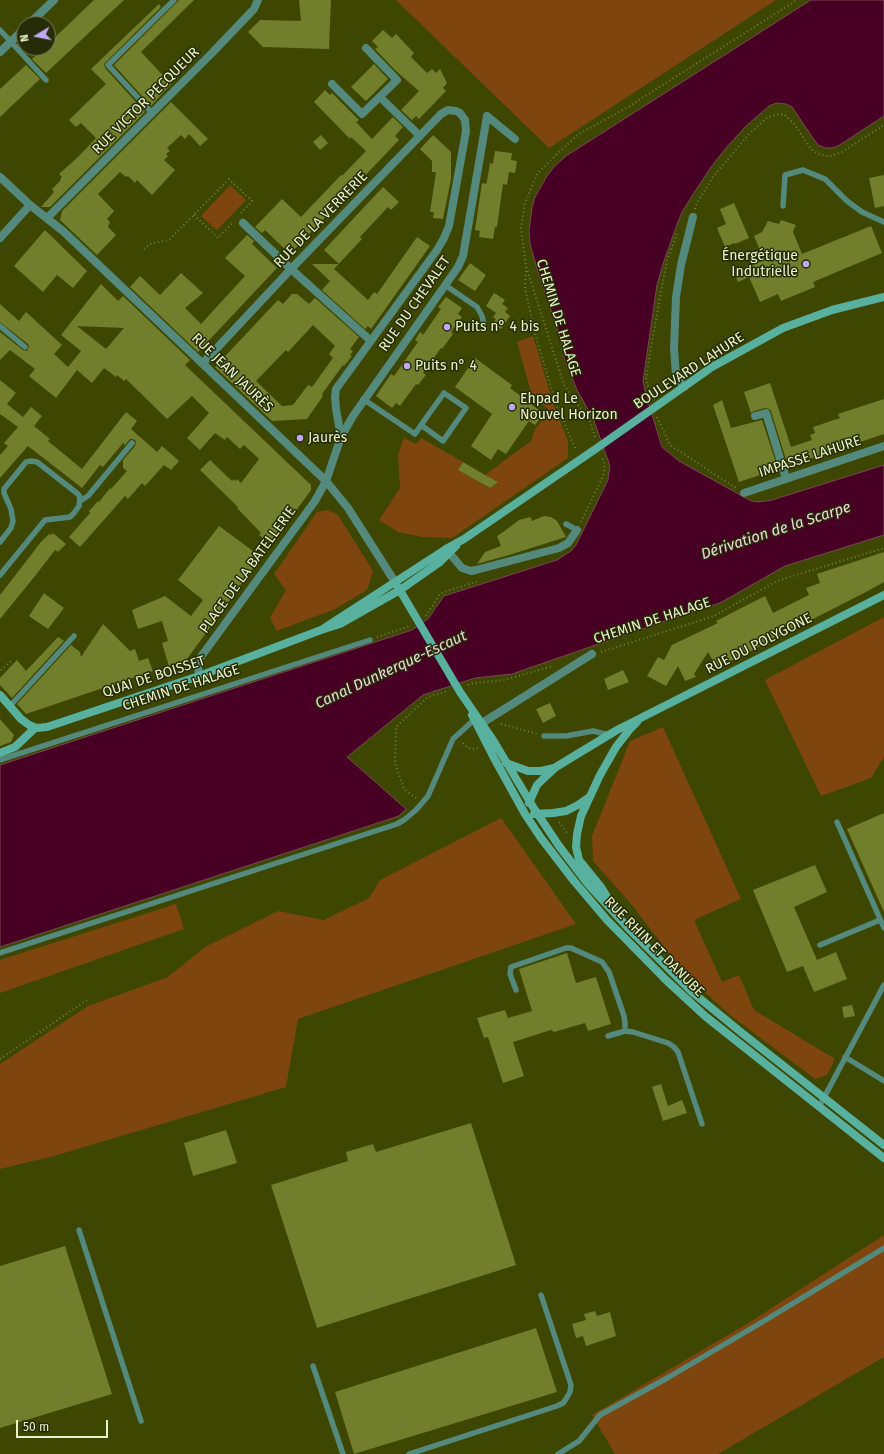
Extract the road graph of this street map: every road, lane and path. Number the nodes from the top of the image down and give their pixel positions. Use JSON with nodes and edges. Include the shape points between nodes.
{"nodes":[{"id":1,"x":54,"y":0,"type":"edge"},
{"id":2,"x":174,"y":0,"type":"edge"},
{"id":3,"x":258,"y":0,"type":"edge"},
{"id":4,"x":797,"y":0,"type":"edge"},
{"id":5,"x":37,"y":16,"type":"edge"},
{"id":6,"x":0,"y":30,"type":"edge"},
{"id":7,"x":16,"y":37,"type":"edge"},
{"id":8,"x":11,"y":42,"type":"junction"},
{"id":9,"x":366,"y":48,"type":"dead end"},
{"id":10,"x":0,"y":52,"type":"edge"},
{"id":11,"x":46,"y":80,"type":"dead end"},
{"id":12,"x":332,"y":84,"type":"dead end"},
{"id":13,"x":380,"y":97,"type":"junction"},
{"id":14,"x":152,"y":113,"type":"junction"},
{"id":15,"x":884,"y":125,"type":"edge"},
{"id":16,"x":420,"y":136,"type":"junction"},
{"id":17,"x":514,"y":139,"type":"dead end"},
{"id":18,"x":0,"y":177,"type":"edge"},
{"id":19,"x":30,"y":206,"type":"junction"},
{"id":20,"x":782,"y":206,"type":"dead end"},
{"id":21,"x":194,"y":215,"type":"junction"},
{"id":22,"x":693,"y":217,"type":"joint"},
{"id":23,"x":48,"y":218,"type":"junction"},
{"id":24,"x":884,"y":222,"type":"edge"},
{"id":25,"x":243,"y":223,"type":"dead end"},
{"id":26,"x":0,"y":238,"type":"edge"},
{"id":27,"x":144,"y":249,"type":"dead end"},
{"id":28,"x":526,"y":266,"type":"junction"},
{"id":29,"x":291,"y":269,"type":"junction"},
{"id":30,"x":445,"y":285,"type":"junction"},
{"id":31,"x":884,"y":297,"type":"edge"},
{"id":32,"x":484,"y":324,"type":"dead end"},
{"id":33,"x":0,"y":326,"type":"edge"},
{"id":34,"x":370,"y":341,"type":"junction"},
{"id":35,"x":25,"y":347,"type":"dead end"},
{"id":36,"x":203,"y":363,"type":"junction"},
{"id":37,"x":684,"y":387,"type":"junction"},
{"id":38,"x":363,"y":399,"type":"junction"},
{"id":39,"x":755,"y":416,"type":"dead end"},
{"id":40,"x":421,"y":425,"type":"junction"},
{"id":41,"x":341,"y":438,"type":"junction"},
{"id":42,"x":132,"y":443,"type":"dead end"},
{"id":43,"x":884,"y":446,"type":"edge"},
{"id":44,"x":598,"y":448,"type":"junction"},
{"id":45,"x":581,"y":459,"type":"junction"},
{"id":46,"x":786,"y":478,"type":"junction"},
{"id":47,"x":326,"y":481,"type":"junction"},
{"id":48,"x":744,"y":493,"type":"dead end"},
{"id":49,"x":80,"y":501,"type":"junction"},
{"id":50,"x":566,"y":524,"type":"dead end"},
{"id":51,"x":577,"y":530,"type":"junction"},
{"id":52,"x":0,"y":542,"type":"edge"},
{"id":53,"x":884,"y":548,"type":"edge"},
{"id":54,"x":447,"y":551,"type":"junction"},
{"id":55,"x":0,"y":575,"type":"edge"},
{"id":56,"x":395,"y":582,"type":"junction"},
{"id":57,"x":400,"y":590,"type":"junction"},
{"id":58,"x":884,"y":595,"type":"edge"},
{"id":59,"x":321,"y":630,"type":"junction"},
{"id":60,"x":74,"y":636,"type":"dead end"},
{"id":61,"x":370,"y":640,"type":"dead end"},
{"id":62,"x":592,"y":654,"type":"joint"},
{"id":63,"x":12,"y":660,"type":"dead end"},
{"id":64,"x":2,"y":670,"type":"dead end"},
{"id":65,"x":199,"y":676,"type":"junction"},
{"id":66,"x":460,"y":692,"type":"joint"},
{"id":67,"x":0,"y":695,"type":"edge"},
{"id":68,"x":10,"y":706,"type":"junction"},
{"id":69,"x":494,"y":716,"type":"junction"},
{"id":70,"x":646,"y":716,"type":"junction"},
{"id":71,"x":478,"y":720,"type":"junction"},
{"id":72,"x":35,"y":728,"type":"junction"},
{"id":73,"x":457,"y":734,"type":"junction"},
{"id":74,"x":609,"y":735,"type":"junction"},
{"id":75,"x":544,"y":736,"type":"joint"},
{"id":76,"x":486,"y":744,"type":"junction"},
{"id":77,"x":0,"y":753,"type":"edge"},
{"id":78,"x":0,"y":760,"type":"edge"},
{"id":79,"x":506,"y":763,"type":"junction"},
{"id":80,"x":556,"y":767,"type":"junction"},
{"id":81,"x":590,"y":796,"type":"junction"},
{"id":82,"x":529,"y":801,"type":"junction"},
{"id":83,"x":525,"y":814,"type":"junction"},
{"id":84,"x":538,"y":814,"type":"junction"},
{"id":85,"x":837,"y":822,"type":"dead end"},
{"id":86,"x":620,"y":919,"type":"junction"},
{"id":87,"x":880,"y":920,"type":"junction"},
{"id":88,"x":884,"y":928,"type":"edge"},
{"id":89,"x":820,"y":945,"type":"dead end"},
{"id":90,"x":0,"y":953,"type":"edge"},
{"id":91,"x":884,"y":985,"type":"edge"},
{"id":92,"x":516,"y":990,"type":"dead end"},
{"id":93,"x":87,"y":1000,"type":"dead end"},
{"id":94,"x":625,"y":1031,"type":"junction"},
{"id":95,"x":608,"y":1036,"type":"dead end"},
{"id":96,"x":845,"y":1057,"type":"junction"},
{"id":97,"x":0,"y":1059,"type":"edge"},
{"id":98,"x":884,"y":1081,"type":"edge"},
{"id":99,"x":824,"y":1098,"type":"junction"},
{"id":100,"x":819,"y":1107,"type":"junction"},
{"id":101,"x":702,"y":1124,"type":"dead end"},
{"id":102,"x":884,"y":1145,"type":"edge"},
{"id":103,"x":884,"y":1158,"type":"edge"},
{"id":104,"x":79,"y":1230,"type":"dead end"},
{"id":105,"x":884,"y":1248,"type":"edge"},
{"id":106,"x":541,"y":1295,"type":"dead end"},
{"id":107,"x":313,"y":1366,"type":"dead end"},
{"id":108,"x":141,"y":1421,"type":"dead end"},
{"id":109,"x":343,"y":1454,"type":"edge"},
{"id":110,"x":409,"y":1454,"type":"edge"},
{"id":111,"x":558,"y":1454,"type":"edge"}],
"edges":[{"from":1,"to":5,"type":"street"},
{"from":2,"to":14,"type":"lane","via":[[108,65]]},
{"from":3,"to":14,"type":"street","name":"RUE VICTOR PECQUEUR","via":[[254,9]]},
{"from":4,"to":28,"type":"path","name":"CHEMIN DE HALAGE","via":[[628,107],[579,134],[558,152],[537,174],[525,203],[521,228]]},
{"from":6,"to":8,"type":"lane"},
{"from":7,"to":8,"type":"street"},
{"from":8,"to":10,"type":"street"},
{"from":8,"to":11,"type":"lane"},
{"from":9,"to":13,"type":"street","via":[[397,80]]},
{"from":12,"to":13,"type":"street","via":[[362,114]]},
{"from":13,"to":16,"type":"street"},
{"from":14,"to":23,"type":"street","name":"RUE VICTOR PECQUEUR"},
{"from":15,"to":22,"type":"path","via":[[842,152],[825,156],[812,149],[795,125],[785,116],[779,114],[768,117],[750,132],[713,177],[697,203]]},
{"from":16,"to":29,"type":"street","name":"RUE DE LA VERRERIE"},
{"from":16,"to":34,"type":"street","name":"RUE DE LA VERRERIE","via":[[445,111],[453,110],[463,117],[465,136],[449,226],[437,250]]},
{"from":17,"to":30,"type":"street","name":"RUE DU CHEVALET","via":[[487,116],[463,256]]},
{"from":18,"to":19,"type":"street","name":"RUE JEAN JAURÈS"},
{"from":19,"to":23,"type":"street","name":"RUE JEAN JAURÈS"},
{"from":19,"to":26,"type":"street"},
{"from":20,"to":24,"type":"lane","via":[[785,175],[803,170],[825,179],[862,212]]},
{"from":21,"to":21,"type":"path","via":[[229,179],[252,201],[218,238]]},
{"from":21,"to":27,"type":"path","via":[[169,240],[150,244]]},
{"from":22,"to":37,"type":"street","via":[[681,265],[676,304],[676,376]]},
{"from":23,"to":36,"type":"street","name":"RUE JEAN JAURÈS"},
{"from":25,"to":29,"type":"street"},
{"from":28,"to":44,"type":"path","name":"CHEMIN DE HALAGE","via":[[564,385],[590,421]]},
{"from":28,"to":45,"type":"path","via":[[525,288],[535,334],[557,407],[570,440]]},
{"from":29,"to":34,"type":"street"},
{"from":29,"to":36,"type":"street","name":"RUE DE LA VERRERIE"},
{"from":30,"to":32,"type":"lane","via":[[476,307]]},
{"from":30,"to":38,"type":"street","name":"RUE DU CHEVALET"},
{"from":31,"to":37,"type":"main road","name":"BOULEVARD LAHURE","via":[[832,310],[783,328],[712,367]]},
{"from":33,"to":35,"type":"lane"},
{"from":34,"to":41,"type":"street","via":[[336,389],[336,409]]},
{"from":36,"to":47,"type":"street","name":"RUE JEAN JAURÈS"},
{"from":37,"to":44,"type":"main road","name":"BOULEVARD LAHURE"},
{"from":38,"to":40,"type":"lane","via":[[415,434]]},
{"from":38,"to":41,"type":"street","name":"RUE DU CHEVALET"},
{"from":39,"to":46,"type":"street","via":[[766,413]]},
{"from":40,"to":40,"type":"lane","via":[[444,393],[466,408],[443,441]]},
{"from":41,"to":47,"type":"street","name":"RUE DU CHEVALET"},
{"from":42,"to":49,"type":"lane","via":[[88,496]]},
{"from":43,"to":46,"type":"street","name":"IMPASSE LAHURE"},
{"from":44,"to":45,"type":"main road","name":"BOULEVARD LAHURE"},
{"from":44,"to":51,"type":"path","name":"CHEMIN DE HALAGE","via":[[605,465],[603,476]]},
{"from":45,"to":54,"type":"main road","name":"BOULEVARD LAHURE"},
{"from":46,"to":48,"type":"street","name":"IMPASSE LAHURE"},
{"from":47,"to":56,"type":"street","name":"RUE JEAN JAURÈS","via":[[348,508]]},
{"from":47,"to":65,"type":"street","name":"PLACE DE LA BATELLERIE","via":[[310,508],[200,658]]},
{"from":49,"to":52,"type":"lane","via":[[78,494],[37,462],[26,462],[4,489],[14,521]]},
{"from":49,"to":55,"type":"lane","via":[[70,517],[45,520]]},
{"from":50,"to":51,"type":"lane"},
{"from":51,"to":54,"type":"street","via":[[568,543],[559,548],[471,571],[462,568]]},
{"from":53,"to":62,"type":"path","name":"CHEMIN DE HALAGE","via":[[777,581],[714,616]]},
{"from":54,"to":56,"type":"main road","name":"BOULEVARD LAHURE"},
{"from":54,"to":57,"type":"main road","name":"BOULEVARD LAHURE","via":[[440,562]]},
{"from":56,"to":57,"type":"main road","name":"RUE JEAN JAURÈS"},
{"from":56,"to":59,"type":"main road","name":"QUAI DE BOISSET"},
{"from":57,"to":59,"type":"main road","name":"QUAI DE BOISSET","via":[[348,621]]},
{"from":57,"to":66,"type":"main road","name":"RUE JEAN JAURÈS"},
{"from":58,"to":70,"type":"main road","name":"RUE DU POLYGONE"},
{"from":59,"to":65,"type":"main road","name":"QUAI DE BOISSET"},
{"from":60,"to":68,"type":"lane"},
{"from":61,"to":78,"type":"lane","name":"CHEMIN DE HALAGE"},
{"from":62,"to":69,"type":"street","name":"CHEMIN DE HALAGE"},
{"from":63,"to":64,"type":"path"},
{"from":65,"to":72,"type":"main road","name":"QUAI DE BOISSET","via":[[47,727]]},
{"from":66,"to":71,"type":"main road","name":"RUE RHIN ET DANUBE"},
{"from":67,"to":68,"type":"main road"},
{"from":68,"to":72,"type":"main road","via":[[25,722]]},
{"from":69,"to":71,"type":"street","name":"CHEMIN DE HALAGE"},
{"from":69,"to":75,"type":"path","via":[[500,723]]},
{"from":70,"to":74,"type":"main road","name":"RUE DU POLYGONE"},
{"from":70,"to":81,"type":"main road","name":"RUE DU POLYGONE","via":[[616,747]]},
{"from":71,"to":73,"type":"lane"},
{"from":71,"to":76,"type":"main road","name":"RUE RHIN ET DANUBE"},
{"from":71,"to":79,"type":"main road","name":"RUE RHIN ET DANUBE"},
{"from":72,"to":77,"type":"main road","via":[[15,747]]},
{"from":73,"to":76,"type":"path","via":[[468,748],[474,749]]},
{"from":73,"to":90,"type":"lane","via":[[448,747],[428,796],[411,815],[397,824]]},
{"from":74,"to":75,"type":"lane","via":[[593,731],[566,736]]},
{"from":74,"to":80,"type":"main road","name":"RUE DU POLYGONE"},
{"from":76,"to":83,"type":"main road","name":"RUE RHIN ET DANUBE"},
{"from":79,"to":80,"type":"main road","name":"RUE DU POLYGONE","via":[[528,771]]},
{"from":79,"to":82,"type":"main road","name":"RUE RHIN ET DANUBE"},
{"from":80,"to":82,"type":"main road","name":"RUE DU POLYGONE","via":[[540,781]]},
{"from":81,"to":84,"type":"main road","name":"RUE DU POLYGONE","via":[[566,811]]},
{"from":81,"to":86,"type":"main road","name":"RUE DU POLYGONE","via":[[579,825],[576,841],[578,855],[582,865],[606,894]]},
{"from":82,"to":83,"type":"main road","name":"RUE DU POLYGONE"},
{"from":82,"to":84,"type":"main road","name":"RUE RHIN ET DANUBE"},
{"from":83,"to":84,"type":"main road","name":"RUE DU POLYGONE"},
{"from":83,"to":100,"type":"main road","name":"RUE RHIN ET DANUBE","via":[[578,887],[666,980],[705,1016]]},
{"from":84,"to":86,"type":"main road","name":"RUE RHIN ET DANUBE","via":[[580,873]]},
{"from":85,"to":87,"type":"lane"},
{"from":86,"to":99,"type":"main road","name":"RUE RHIN ET DANUBE","via":[[692,992]]},
{"from":87,"to":88,"type":"lane"},
{"from":87,"to":89,"type":"lane"},
{"from":91,"to":96,"type":"lane"},
{"from":92,"to":94,"type":"lane","via":[[510,974],[511,967],[571,948],[602,962],[609,972],[624,1016]]},
{"from":93,"to":97,"type":"path"},
{"from":94,"to":95,"type":"lane"},
{"from":94,"to":101,"type":"lane","via":[[674,1046]]},
{"from":96,"to":98,"type":"lane"},
{"from":96,"to":99,"type":"lane"},
{"from":99,"to":100,"type":"lane"},
{"from":99,"to":102,"type":"main road","name":"RUE RHIN ET DANUBE"},
{"from":100,"to":103,"type":"main road","name":"RUE RHIN ET DANUBE"},
{"from":104,"to":108,"type":"lane"},
{"from":105,"to":111,"type":"lane","via":[[697,1361],[600,1415],[579,1441]]},
{"from":106,"to":110,"type":"lane","via":[[571,1385],[563,1404]]},
{"from":107,"to":109,"type":"lane"}]}
